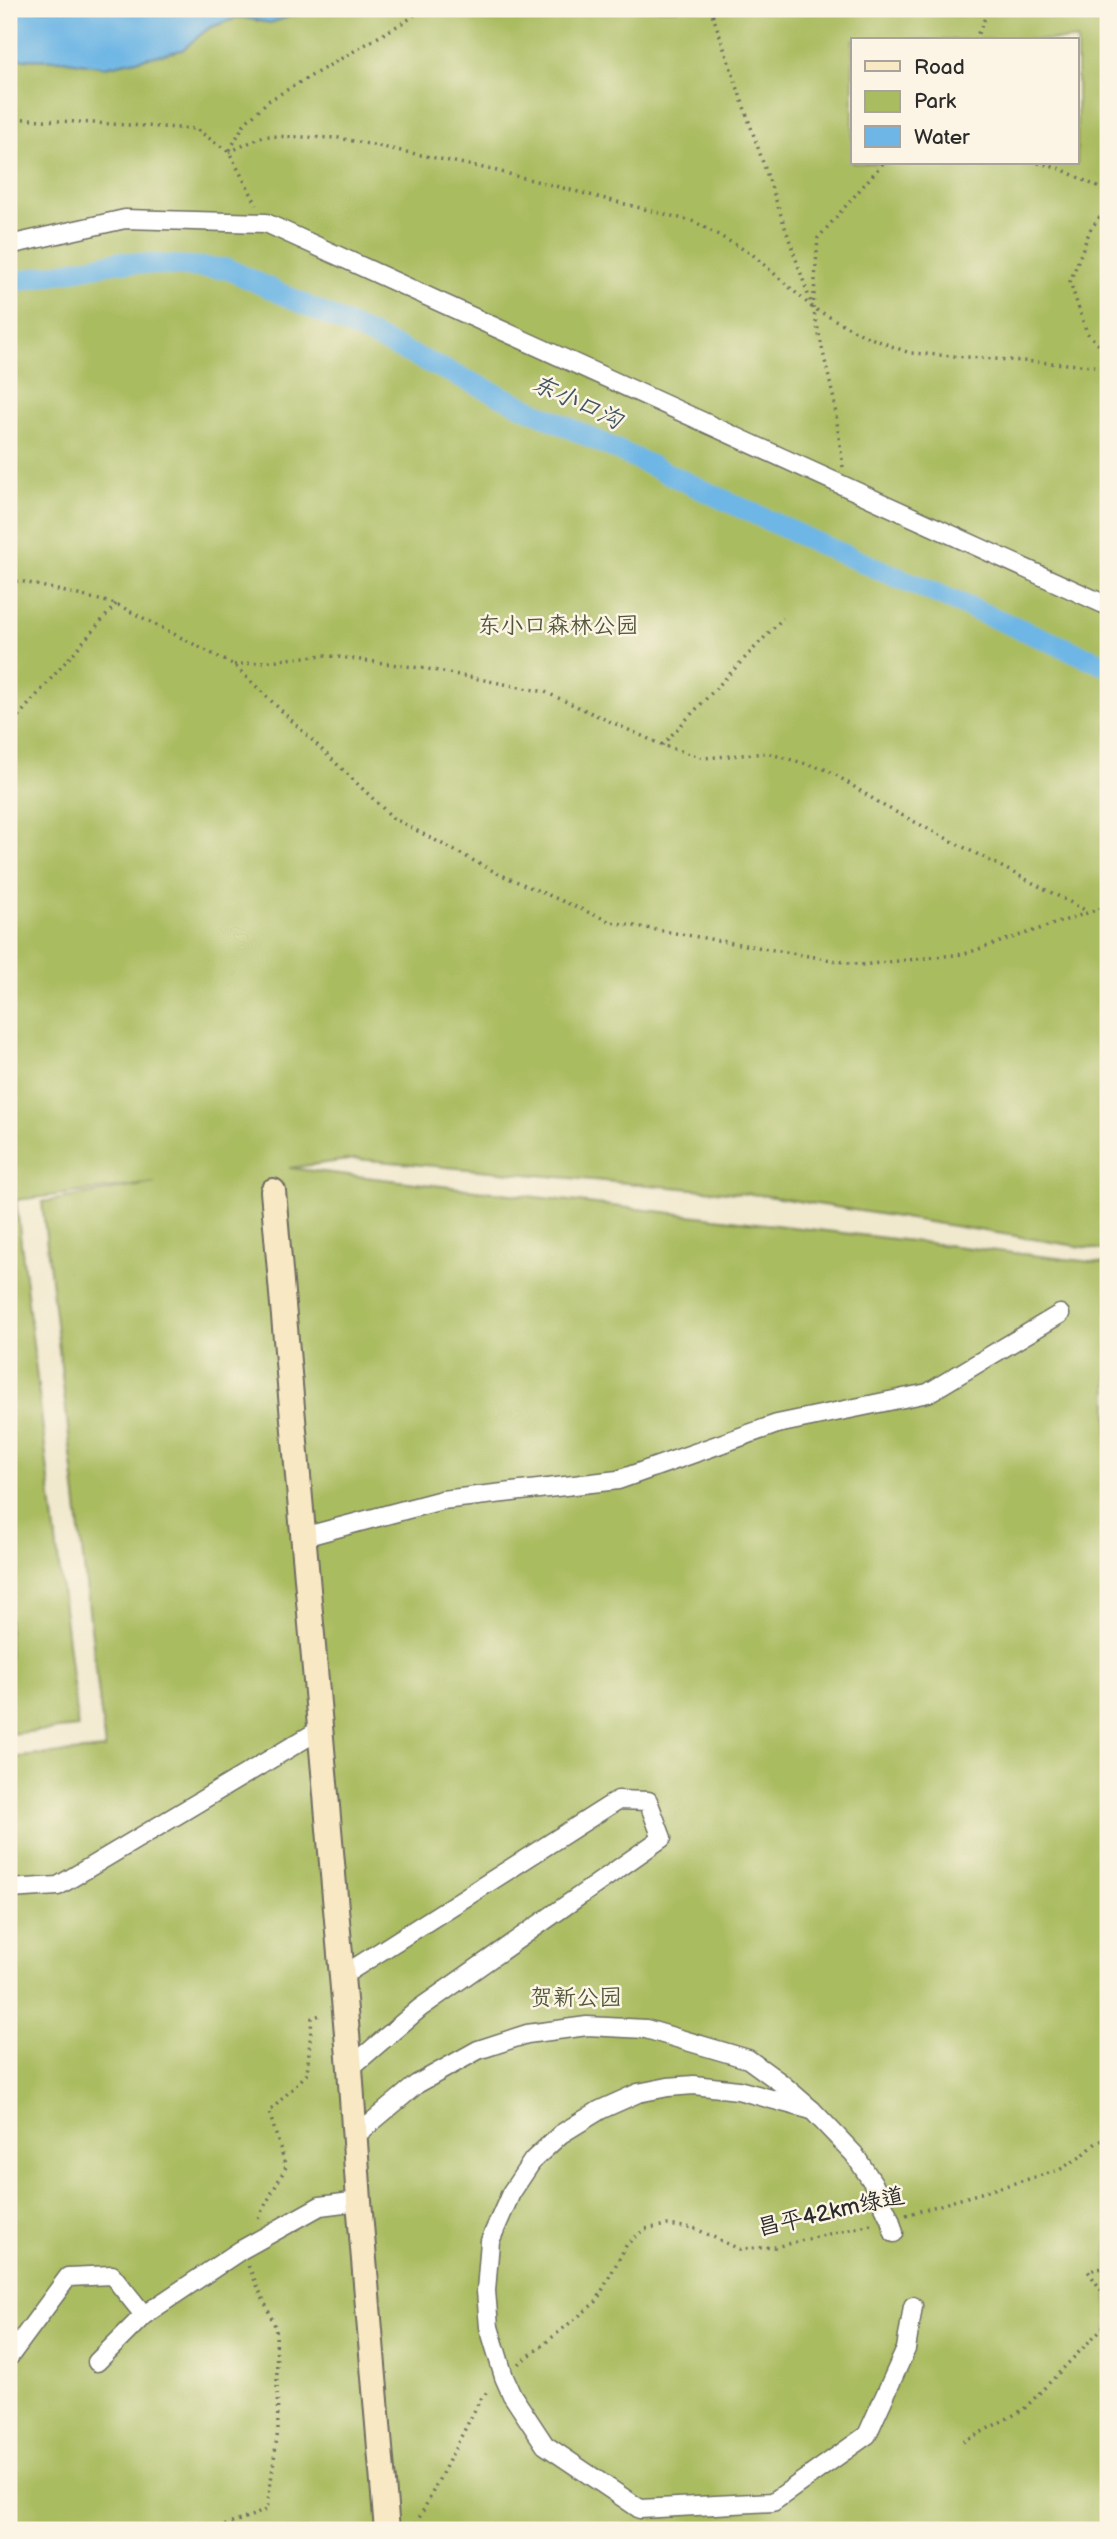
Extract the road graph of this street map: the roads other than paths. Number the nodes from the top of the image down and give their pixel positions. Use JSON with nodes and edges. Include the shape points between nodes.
{"nodes":[{"id":1,"x":9,"y":245,"type":"edge"},
{"id":2,"x":1108,"y":606,"type":"edge"},
{"id":3,"x":273,"y":1191,"type":"dead end"},
{"id":4,"x":1060,"y":1314,"type":"dead end"},
{"id":5,"x":303,"y":1537,"type":"junction"},
{"id":6,"x":321,"y":1729,"type":"junction"},
{"id":7,"x":9,"y":1889,"type":"edge"},
{"id":8,"x":342,"y":1976,"type":"junction"},
{"id":9,"x":350,"y":2068,"type":"junction"},
{"id":10,"x":812,"y":2110,"type":"junction"},
{"id":11,"x":355,"y":2136,"type":"junction"},
{"id":12,"x":359,"y":2201,"type":"junction"},
{"id":13,"x":892,"y":2226,"type":"road end"},
{"id":14,"x":913,"y":2306,"type":"dead end"},
{"id":15,"x":144,"y":2315,"type":"junction"},
{"id":16,"x":9,"y":2357,"type":"edge"},
{"id":17,"x":97,"y":2362,"type":"dead end"},
{"id":18,"x":387,"y":2530,"type":"edge"}],
"edges":[{"from":1,"to":2,"type":"street","via":[[125,219],[266,223]]},
{"from":3,"to":5,"type":"street"},
{"from":4,"to":5,"type":"street","via":[[928,1393],[777,1424],[618,1480],[442,1500]]},
{"from":5,"to":6,"type":"street"},
{"from":6,"to":7,"type":"street","via":[[58,1886]]},
{"from":6,"to":8,"type":"street"},
{"from":8,"to":9,"type":"street"},
{"from":8,"to":9,"type":"street","via":[[618,1800],[648,1801],[662,1838],[420,2008]]},
{"from":9,"to":11,"type":"street"},
{"from":10,"to":11,"type":"street","via":[[748,2059],[646,2029],[587,2026],[527,2034],[478,2050],[417,2084]]},
{"from":10,"to":13,"type":"street","via":[[854,2154]]},
{"from":10,"to":14,"type":"street","via":[[738,2090],[668,2087],[638,2093],[600,2110],[561,2134],[533,2160],[510,2193],[490,2241],[488,2315],[512,2395],[545,2445],[640,2509],[773,2502],[867,2435],[906,2348]]},
{"from":11,"to":12,"type":"street"},
{"from":12,"to":15,"type":"street","via":[[320,2206],[241,2250]]},
{"from":12,"to":18,"type":"street"},
{"from":15,"to":16,"type":"street","via":[[112,2275],[68,2277]]},
{"from":15,"to":17,"type":"street"}]}
